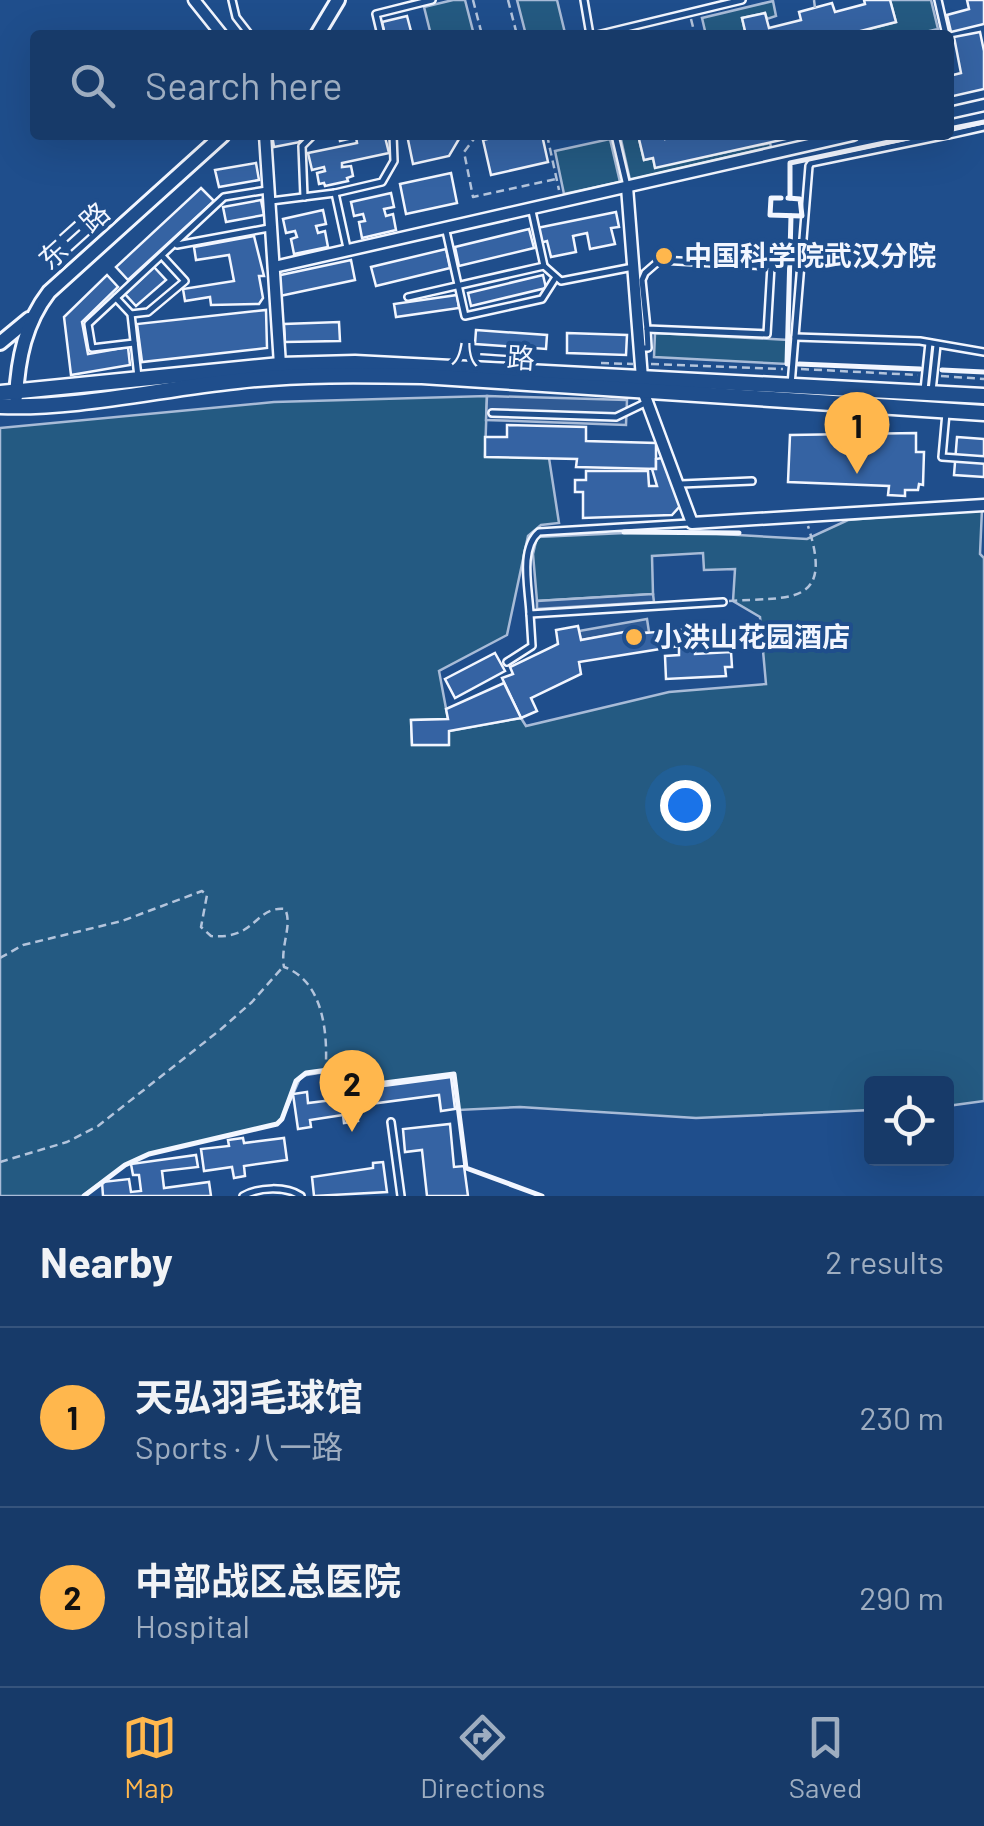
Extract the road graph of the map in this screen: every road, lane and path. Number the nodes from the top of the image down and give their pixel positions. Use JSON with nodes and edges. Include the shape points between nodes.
{"nodes":[{"id":1,"x":194,"y":0,"type":"edge"},
{"id":2,"x":232,"y":0,"type":"edge"},
{"id":3,"x":338,"y":0,"type":"edge"},
{"id":4,"x":432,"y":0,"type":"edge"},
{"id":5,"x":473,"y":0,"type":"edge"},
{"id":6,"x":508,"y":0,"type":"edge"},
{"id":7,"x":584,"y":0,"type":"edge"},
{"id":8,"x":742,"y":0,"type":"edge"},
{"id":9,"x":814,"y":0,"type":"edge"},
{"id":10,"x":938,"y":0,"type":"edge"},
{"id":11,"x":411,"y":2,"type":"edge"},
{"id":12,"x":816,"y":8,"type":"dead end"},
{"id":13,"x":690,"y":12,"type":"junction"},
{"id":14,"x":218,"y":30,"type":"edge"},
{"id":15,"x":246,"y":30,"type":"edge"},
{"id":16,"x":320,"y":30,"type":"edge"},
{"id":17,"x":380,"y":30,"type":"edge"},
{"id":18,"x":481,"y":30,"type":"edge"},
{"id":19,"x":516,"y":30,"type":"edge"},
{"id":20,"x":593,"y":30,"type":"edge"},
{"id":21,"x":615,"y":30,"type":"edge"},
{"id":22,"x":694,"y":30,"type":"edge"},
{"id":23,"x":945,"y":30,"type":"edge"},
{"id":24,"x":984,"y":105,"type":"edge"},
{"id":25,"x":954,"y":112,"type":"edge"},
{"id":26,"x":984,"y":127,"type":"edge"},
{"id":27,"x":954,"y":134,"type":"edge"},
{"id":28,"x":217,"y":140,"type":"edge"},
{"id":29,"x":264,"y":140,"type":"edge"},
{"id":30,"x":308,"y":140,"type":"edge"},
{"id":31,"x":393,"y":140,"type":"edge"},
{"id":32,"x":473,"y":140,"type":"edge"},
{"id":33,"x":549,"y":140,"type":"edge"},
{"id":34,"x":616,"y":140,"type":"edge"},
{"id":35,"x":828,"y":140,"type":"edge"},
{"id":36,"x":925,"y":140,"type":"edge"},
{"id":37,"x":556,"y":180,"type":"junction"},
{"id":38,"x":627,"y":186,"type":"junction"},
{"id":39,"x":335,"y":193,"type":"junction"},
{"id":40,"x":270,"y":195,"type":"junction"},
{"id":41,"x":304,"y":198,"type":"junction"},
{"id":42,"x":561,"y":202,"type":"junction"},
{"id":43,"x":532,"y":208,"type":"junction"},
{"id":44,"x":272,"y":228,"type":"junction"},
{"id":45,"x":445,"y":228,"type":"junction"},
{"id":46,"x":174,"y":245,"type":"junction"},
{"id":47,"x":348,"y":250,"type":"junction"},
{"id":48,"x":162,"y":256,"type":"junction"},
{"id":49,"x":544,"y":266,"type":"junction"},
{"id":50,"x":274,"y":267,"type":"junction"},
{"id":51,"x":632,"y":267,"type":"junction"},
{"id":52,"x":556,"y":277,"type":"junction"},
{"id":53,"x":458,"y":286,"type":"junction"},
{"id":54,"x":408,"y":297,"type":"dead end"},
{"id":55,"x":116,"y":298,"type":"junction"},
{"id":56,"x":132,"y":314,"type":"junction"},
{"id":57,"x":31,"y":317,"type":"junction"},
{"id":58,"x":647,"y":329,"type":"junction"},
{"id":59,"x":795,"y":338,"type":"junction"},
{"id":60,"x":0,"y":343,"type":"edge"},
{"id":61,"x":134,"y":343,"type":"junction"},
{"id":62,"x":934,"y":344,"type":"junction"},
{"id":63,"x":638,"y":348,"type":"junction"},
{"id":64,"x":984,"y":352,"type":"edge"},
{"id":65,"x":280,"y":365,"type":"junction"},
{"id":66,"x":138,"y":380,"type":"junction"},
{"id":67,"x":791,"y":388,"type":"junction"},
{"id":68,"x":644,"y":391,"type":"junction"},
{"id":69,"x":928,"y":393,"type":"junction"},
{"id":70,"x":984,"y":396,"type":"edge"},
{"id":71,"x":8,"y":400,"type":"edge"},
{"id":72,"x":946,"y":410,"type":"junction"},
{"id":73,"x":984,"y":413,"type":"edge"},
{"id":74,"x":492,"y":414,"type":"dead end"},
{"id":75,"x":984,"y":460,"type":"edge"},
{"id":76,"x":752,"y":481,"type":"dead end"},
{"id":77,"x":678,"y":484,"type":"junction"},
{"id":78,"x":984,"y":505,"type":"edge"},
{"id":79,"x":804,"y":516,"type":"junction"},
{"id":80,"x":692,"y":522,"type":"junction"},
{"id":81,"x":723,"y":602,"type":"joint"},
{"id":82,"x":530,"y":614,"type":"junction"},
{"id":83,"x":506,"y":662,"type":"dead end"},
{"id":84,"x":0,"y":958,"type":"edge"},
{"id":85,"x":284,"y":967,"type":"junction"},
{"id":86,"x":326,"y":1061,"type":"dead end"},
{"id":87,"x":391,"y":1122,"type":"dead end"},
{"id":88,"x":0,"y":1162,"type":"edge"},
{"id":89,"x":243,"y":1196,"type":"edge"},
{"id":90,"x":302,"y":1196,"type":"edge"},
{"id":91,"x":401,"y":1196,"type":"edge"}],
"edges":[{"from":1,"to":14,"type":"street"},
{"from":2,"to":15,"type":"lane"},
{"from":3,"to":16,"type":"street"},
{"from":4,"to":11,"type":"lane"},
{"from":5,"to":18,"type":"path"},
{"from":6,"to":19,"type":"path"},
{"from":7,"to":20,"type":"lane"},
{"from":8,"to":13,"type":"lane"},
{"from":9,"to":12,"type":"path"},
{"from":10,"to":23,"type":"lane"},
{"from":11,"to":17,"type":"lane","via":[[376,14]]},
{"from":13,"to":21,"type":"lane"},
{"from":13,"to":22,"type":"path"},
{"from":24,"to":25,"type":"street"},
{"from":26,"to":27,"type":"lane"},
{"from":28,"to":57,"type":"street","name":"东三路","via":[[48,292]]},
{"from":29,"to":40,"type":"street"},
{"from":30,"to":41,"type":"lane","via":[[302,146]]},
{"from":31,"to":39,"type":"lane","via":[[395,158],[385,178]]},
{"from":32,"to":37,"type":"path","via":[[464,152],[474,197]]},
{"from":33,"to":37,"type":"path"},
{"from":34,"to":38,"type":"lane"},
{"from":35,"to":38,"type":"street"},
{"from":36,"to":59,"type":"lane","via":[[812,164]]},
{"from":37,"to":42,"type":"path"},
{"from":38,"to":42,"type":"street"},
{"from":38,"to":51,"type":"street"},
{"from":39,"to":41,"type":"lane"},
{"from":39,"to":47,"type":"lane"},
{"from":40,"to":41,"type":"lane"},
{"from":40,"to":44,"type":"street"},
{"from":40,"to":46,"type":"lane","via":[[224,197]]},
{"from":42,"to":43,"type":"street"},
{"from":43,"to":45,"type":"street"},
{"from":43,"to":49,"type":"lane"},
{"from":44,"to":46,"type":"lane"},
{"from":44,"to":50,"type":"street"},
{"from":45,"to":47,"type":"street"},
{"from":45,"to":53,"type":"lane"},
{"from":46,"to":48,"type":"lane"},
{"from":47,"to":50,"type":"street"},
{"from":48,"to":55,"type":"lane"},
{"from":48,"to":56,"type":"lane","via":[[185,281],[148,312]]},
{"from":49,"to":52,"type":"lane"},
{"from":49,"to":53,"type":"lane"},
{"from":50,"to":65,"type":"street"},
{"from":51,"to":52,"type":"lane","via":[[565,281]]},
{"from":51,"to":63,"type":"street"},
{"from":52,"to":53,"type":"lane","via":[[542,299],[464,316]]},
{"from":53,"to":54,"type":"lane"},
{"from":55,"to":56,"type":"lane"},
{"from":55,"to":61,"type":"lane","via":[[88,324],[92,348]]},
{"from":56,"to":61,"type":"lane"},
{"from":57,"to":60,"type":"street"},
{"from":57,"to":71,"type":"street","name":"东三路"},
{"from":58,"to":58,"type":"lane","via":[[768,334],[771,266],[660,260],[642,280]]},
{"from":58,"to":63,"type":"lane","via":[[648,348]]},
{"from":59,"to":62,"type":"lane"},
{"from":59,"to":67,"type":"lane"},
{"from":61,"to":66,"type":"lane"},
{"from":62,"to":64,"type":"lane"},
{"from":62,"to":69,"type":"lane"},
{"from":63,"to":68,"type":"street"},
{"from":65,"to":66,"type":"main road","name":"八一路"},
{"from":65,"to":68,"type":"main road","name":"八一路","via":[[386,364]]},
{"from":66,"to":71,"type":"main road","name":"八一路"},
{"from":67,"to":68,"type":"main road","name":"八一路"},
{"from":67,"to":69,"type":"main road","name":"八一路"},
{"from":68,"to":71,"type":"main road","name":"八一路","via":[[336,375]]},
{"from":68,"to":72,"type":"main road","name":"八一路"},
{"from":68,"to":74,"type":"lane","via":[[616,417]]},
{"from":68,"to":77,"type":"street"},
{"from":69,"to":70,"type":"main road","name":"八一路"},
{"from":72,"to":73,"type":"main road","name":"八一路"},
{"from":72,"to":75,"type":"lane","via":[[942,457]]},
{"from":76,"to":77,"type":"lane"},
{"from":77,"to":80,"type":"street"},
{"from":78,"to":79,"type":"street"},
{"from":79,"to":80,"type":"street"},
{"from":79,"to":81,"type":"path","via":[[817,560],[810,586],[790,596]]},
{"from":80,"to":82,"type":"lane","via":[[539,532],[528,550]]},
{"from":81,"to":82,"type":"lane"},
{"from":82,"to":83,"type":"lane","via":[[532,646]]},
{"from":84,"to":85,"type":"path","via":[[202,891],[207,902],[201,927],[211,936],[240,935],[266,912],[285,908]]},
{"from":85,"to":86,"type":"path","via":[[300,975],[319,1006]]},
{"from":85,"to":88,"type":"path","via":[[220,1030],[98,1126]]},
{"from":87,"to":91,"type":"lane"},
{"from":89,"to":90,"type":"lane","via":[[282,1189]]}]}
